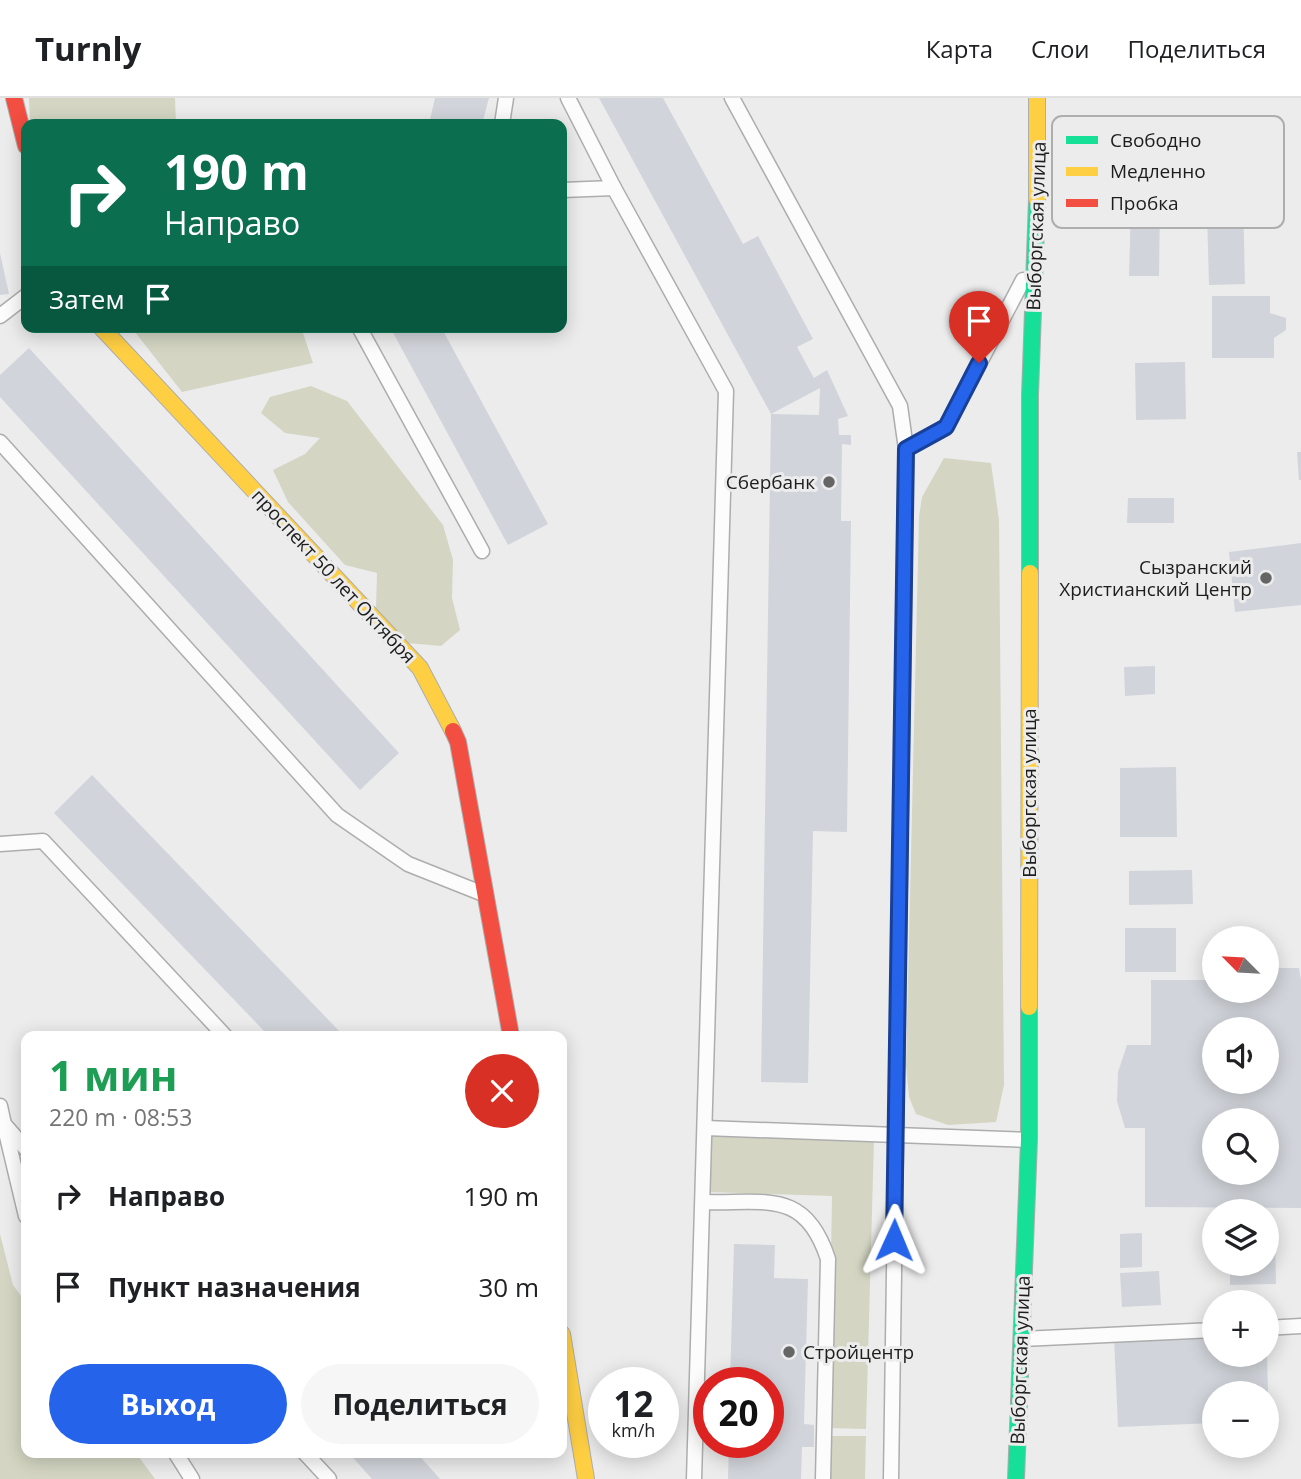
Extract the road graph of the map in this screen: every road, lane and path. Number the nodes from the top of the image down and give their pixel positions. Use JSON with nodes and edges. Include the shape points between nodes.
{"nodes":[{"id":1,"x":14,"y":98,"type":"edge"},
{"id":2,"x":506,"y":98,"type":"edge"},
{"id":3,"x":568,"y":98,"type":"edge"},
{"id":4,"x":732,"y":98,"type":"edge"},
{"id":5,"x":1040,"y":101,"type":"edge"},
{"id":6,"x":503,"y":119,"type":"edge"},
{"id":7,"x":21,"y":126,"type":"edge"},
{"id":8,"x":614,"y":188,"type":"junction"},
{"id":9,"x":567,"y":190,"type":"edge"},
{"id":10,"x":1037,"y":254,"type":"junction"},
{"id":11,"x":21,"y":300,"type":"edge"},
{"id":12,"x":0,"y":316,"type":"edge"},
{"id":13,"x":107,"y":333,"type":"edge"},
{"id":14,"x":362,"y":333,"type":"edge"},
{"id":15,"x":0,"y":442,"type":"edge"},
{"id":16,"x":906,"y":449,"type":"junction"},
{"id":17,"x":482,"y":551,"type":"dead end"},
{"id":18,"x":0,"y":844,"type":"edge"},
{"id":19,"x":486,"y":895,"type":"junction"},
{"id":20,"x":220,"y":1031,"type":"edge"},
{"id":21,"x":510,"y":1031,"type":"edge"},
{"id":22,"x":0,"y":1106,"type":"edge"},
{"id":23,"x":4,"y":1124,"type":"junction"},
{"id":24,"x":705,"y":1128,"type":"junction"},
{"id":25,"x":895,"y":1134,"type":"junction"},
{"id":26,"x":1028,"y":1140,"type":"junction"},
{"id":27,"x":21,"y":1143,"type":"edge"},
{"id":28,"x":21,"y":1195,"type":"edge"},
{"id":29,"x":703,"y":1202,"type":"junction"},
{"id":30,"x":1301,"y":1326,"type":"edge"},
{"id":31,"x":1279,"y":1327,"type":"edge"},
{"id":32,"x":1202,"y":1331,"type":"edge"},
{"id":33,"x":1021,"y":1339,"type":"junction"},
{"id":34,"x":567,"y":1364,"type":"edge"},
{"id":35,"x":179,"y":1458,"type":"edge"},
{"id":36,"x":310,"y":1458,"type":"edge"},
{"id":37,"x":192,"y":1479,"type":"edge"},
{"id":38,"x":329,"y":1479,"type":"edge"},
{"id":39,"x":586,"y":1479,"type":"edge"},
{"id":40,"x":694,"y":1479,"type":"edge"},
{"id":41,"x":823,"y":1479,"type":"edge"},
{"id":42,"x":891,"y":1479,"type":"edge"},
{"id":43,"x":1016,"y":1479,"type":"edge"}],
"edges":[{"from":1,"to":7,"type":"main road"},
{"from":2,"to":6,"type":"lane"},
{"from":3,"to":8,"type":"lane"},
{"from":4,"to":16,"type":"lane","via":[[900,405]]},
{"from":5,"to":10,"type":"main road","name":"Выборгская улица"},
{"from":8,"to":9,"type":"lane"},
{"from":8,"to":24,"type":"lane","via":[[726,391]]},
{"from":10,"to":16,"type":"lane","via":[[946,427]]},
{"from":10,"to":26,"type":"main road","name":"Выборгская улица","via":[[1030,395]]},
{"from":11,"to":12,"type":"lane"},
{"from":13,"to":19,"type":"main road","name":"проспект 50 лет Октября","via":[[420,668],[458,741]]},
{"from":14,"to":17,"type":"lane"},
{"from":15,"to":19,"type":"lane","via":[[337,814],[408,864]]},
{"from":16,"to":25,"type":"lane"},
{"from":18,"to":20,"type":"lane","via":[[43,841]]},
{"from":19,"to":21,"type":"main road","name":"проспект 50 лет Октября"},
{"from":22,"to":23,"type":"lane"},
{"from":23,"to":27,"type":"lane"},
{"from":23,"to":28,"type":"lane"},
{"from":24,"to":25,"type":"lane"},
{"from":24,"to":29,"type":"lane"},
{"from":25,"to":26,"type":"lane"},
{"from":25,"to":42,"type":"lane"},
{"from":26,"to":33,"type":"main road","name":"Выборгская улица"},
{"from":29,"to":40,"type":"lane"},
{"from":29,"to":41,"type":"lane","via":[[778,1204],[798,1209],[821,1238],[828,1259]]},
{"from":30,"to":31,"type":"lane"},
{"from":32,"to":33,"type":"lane"},
{"from":33,"to":43,"type":"main road","name":"Выборгская улица"},
{"from":34,"to":39,"type":"main road"},
{"from":35,"to":37,"type":"lane"},
{"from":36,"to":38,"type":"lane"}]}
